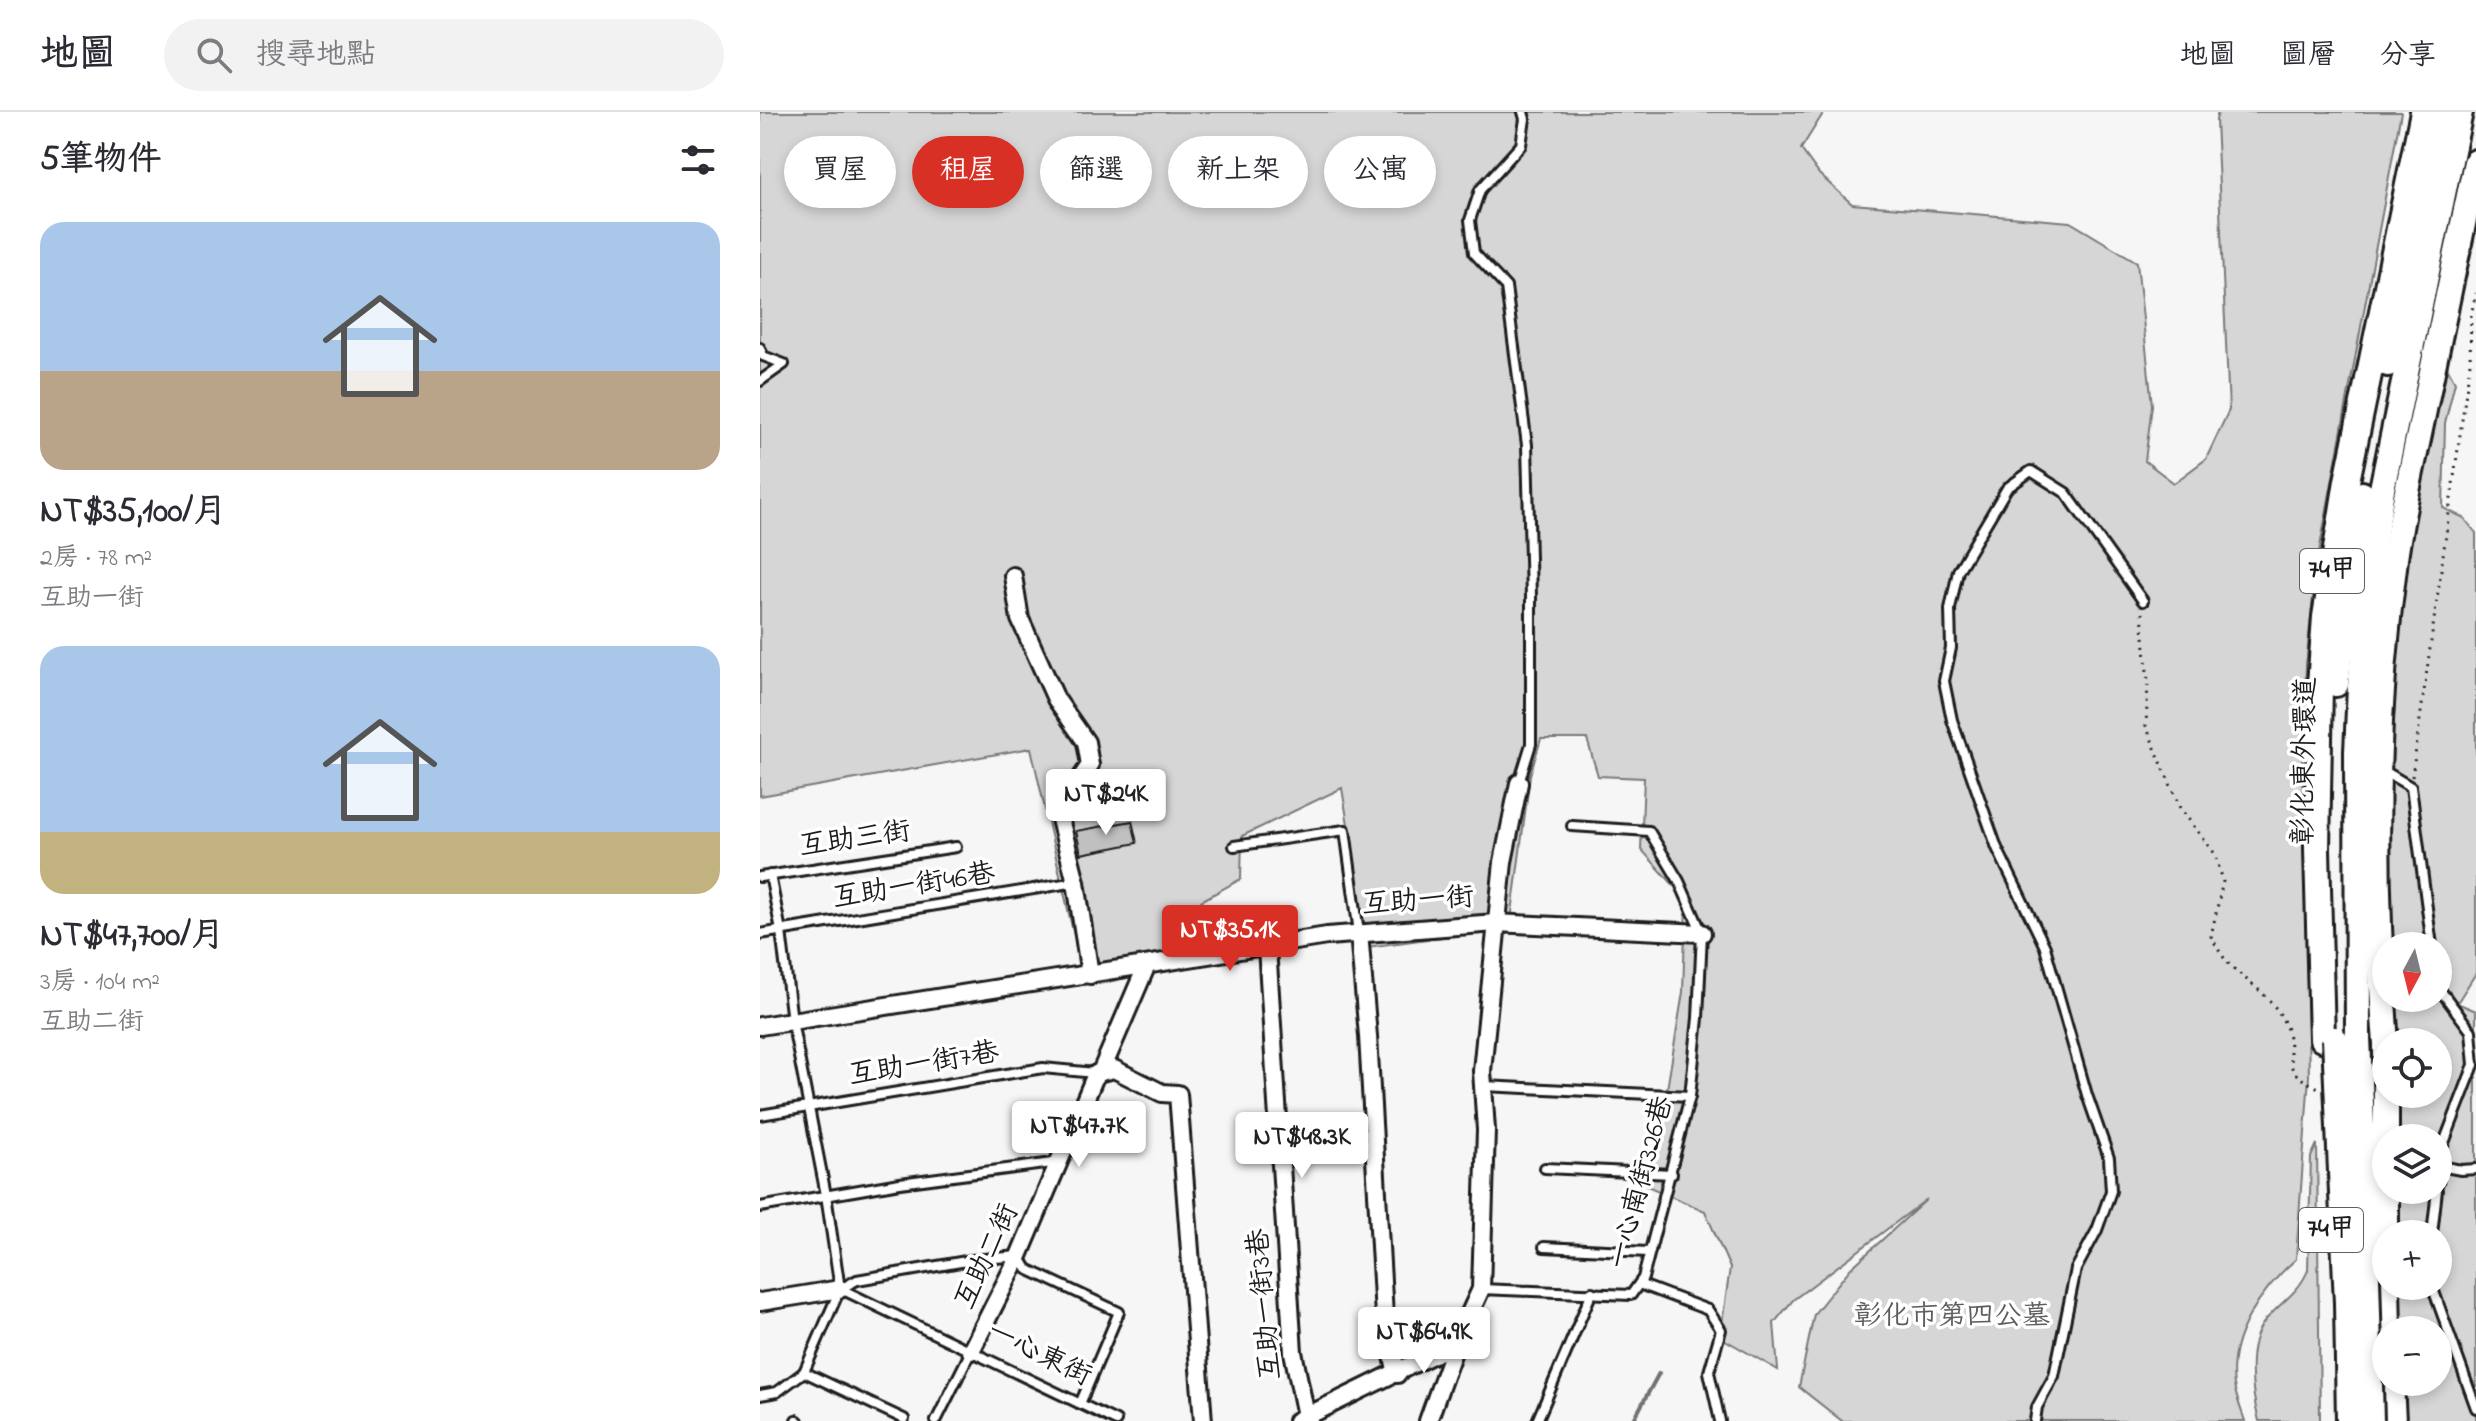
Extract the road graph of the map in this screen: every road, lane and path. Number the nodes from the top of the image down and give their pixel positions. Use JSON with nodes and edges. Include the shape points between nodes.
{"nodes":[{"id":1,"x":1523,"y":112,"type":"edge"},
{"id":2,"x":2423,"y":112,"type":"edge"},
{"id":3,"x":2440,"y":112,"type":"edge"},
{"id":4,"x":2460,"y":112,"type":"edge"},
{"id":5,"x":2476,"y":162,"type":"edge"},
{"id":6,"x":2476,"y":293,"type":"edge"},
{"id":7,"x":760,"y":348,"type":"edge"},
{"id":8,"x":760,"y":381,"type":"edge"},
{"id":9,"x":1013,"y":576,"type":"dead end"},
{"id":10,"x":2143,"y":601,"type":"joint"},
{"id":11,"x":2378,"y":768,"type":"junction"},
{"id":12,"x":1519,"y":783,"type":"joint"},
{"id":13,"x":2411,"y":787,"type":"junction"},
{"id":14,"x":1572,"y":826,"type":"dead end"},
{"id":15,"x":1234,"y":846,"type":"dead end"},
{"id":16,"x":956,"y":847,"type":"dead end"},
{"id":17,"x":765,"y":876,"type":"edge"},
{"id":18,"x":1076,"y":882,"type":"junction"},
{"id":19,"x":1496,"y":923,"type":"junction"},
{"id":20,"x":781,"y":931,"type":"junction"},
{"id":21,"x":2430,"y":932,"type":"edge"},
{"id":22,"x":1359,"y":933,"type":"junction"},
{"id":23,"x":1702,"y":933,"type":"junction"},
{"id":24,"x":760,"y":934,"type":"edge"},
{"id":25,"x":1267,"y":947,"type":"junction"},
{"id":26,"x":1146,"y":967,"type":"junction"},
{"id":27,"x":1090,"y":975,"type":"junction"},
{"id":28,"x":2452,"y":1006,"type":"edge"},
{"id":29,"x":792,"y":1021,"type":"junction"},
{"id":30,"x":760,"y":1026,"type":"edge"},
{"id":31,"x":2385,"y":1028,"type":"edge"},
{"id":32,"x":2338,"y":1039,"type":"junction"},
{"id":33,"x":1098,"y":1073,"type":"junction"},
{"id":34,"x":1483,"y":1086,"type":"junction"},
{"id":35,"x":2321,"y":1089,"type":"dead end"},
{"id":36,"x":1690,"y":1096,"type":"junction"},
{"id":37,"x":809,"y":1107,"type":"junction"},
{"id":38,"x":2386,"y":1108,"type":"edge"},
{"id":39,"x":760,"y":1115,"type":"edge"},
{"id":40,"x":2451,"y":1124,"type":"edge"},
{"id":41,"x":1060,"y":1162,"type":"junction"},
{"id":42,"x":1545,"y":1168,"type":"dead end"},
{"id":43,"x":2452,"y":1168,"type":"edge"},
{"id":44,"x":2476,"y":1169,"type":"edge"},
{"id":45,"x":1672,"y":1174,"type":"junction"},
{"id":46,"x":826,"y":1195,"type":"junction"},
{"id":47,"x":760,"y":1207,"type":"edge"},
{"id":48,"x":2386,"y":1220,"type":"edge"},
{"id":49,"x":1544,"y":1247,"type":"dead end"},
{"id":50,"x":1648,"y":1252,"type":"junction"},
{"id":51,"x":1019,"y":1256,"type":"junction"},
{"id":52,"x":1639,"y":1284,"type":"junction"},
{"id":53,"x":840,"y":1289,"type":"junction"},
{"id":54,"x":1481,"y":1289,"type":"junction"},
{"id":55,"x":1592,"y":1292,"type":"junction"},
{"id":56,"x":2437,"y":1300,"type":"edge"},
{"id":57,"x":760,"y":1302,"type":"edge"},
{"id":58,"x":1456,"y":1343,"type":"junction"},
{"id":59,"x":971,"y":1351,"type":"junction"},
{"id":60,"x":804,"y":1372,"type":"junction"},
{"id":61,"x":1397,"y":1374,"type":"junction"},
{"id":62,"x":760,"y":1395,"type":"edge"},
{"id":63,"x":2392,"y":1396,"type":"edge"},
{"id":64,"x":1080,"y":1404,"type":"junction"},
{"id":65,"x":2476,"y":1408,"type":"edge"},
{"id":66,"x":905,"y":1420,"type":"edge"},
{"id":67,"x":1303,"y":1420,"type":"edge"},
{"id":68,"x":936,"y":1421,"type":"edge"},
{"id":69,"x":1116,"y":1421,"type":"edge"},
{"id":70,"x":1203,"y":1421,"type":"edge"},
{"id":71,"x":1428,"y":1421,"type":"edge"},
{"id":72,"x":1537,"y":1421,"type":"edge"},
{"id":73,"x":1720,"y":1421,"type":"edge"},
{"id":74,"x":2035,"y":1421,"type":"edge"},
{"id":75,"x":2336,"y":1421,"type":"edge"},
{"id":76,"x":2349,"y":1421,"type":"edge"},
{"id":77,"x":2371,"y":1421,"type":"edge"},
{"id":78,"x":2393,"y":1421,"type":"edge"}],
"edges":[{"from":1,"to":12,"type":"lane","via":[[1521,145],[1480,190],[1470,220],[1474,253],[1506,287],[1527,445],[1531,744]]},
{"from":2,"to":32,"type":"main road","number":"74甲","via":[[2325,617],[2317,817]]},
{"from":3,"to":32,"type":"main road","name":"彰化東外環道","number":"74甲","via":[[2363,484],[2335,686],[2332,944]]},
{"from":4,"to":32,"type":"main road","name":"彰化東外環道","number":"74甲","via":[[2372,554]]},
{"from":5,"to":11,"type":"main road","number":"74甲","via":[[2395,559]]},
{"from":6,"to":13,"type":"path"},
{"from":7,"to":8,"type":"lane","via":[[763,356],[784,364]]},
{"from":9,"to":18,"type":"street","via":[[1020,619],[1056,699],[1086,742],[1090,765],[1058,811]]},
{"from":10,"to":35,"type":"path","via":[[2146,726],[2180,808],[2215,854],[2223,881],[2211,936],[2225,960],[2271,1002],[2285,1024],[2296,1076]]},
{"from":10,"to":74,"type":"lane","via":[[2066,493],[2031,471],[2007,488],[1958,571],[1950,609],[1951,648],[1944,681],[1952,720],[1997,848],[2045,947],[2109,1158],[2111,1191],[2076,1269],[2054,1376]]},
{"from":11,"to":13,"type":"lane"},
{"from":11,"to":31,"type":"main road","number":"74甲","via":[[2378,944]]},
{"from":12,"to":19,"type":"street"},
{"from":13,"to":21,"type":"lane"},
{"from":14,"to":23,"type":"lane","via":[[1649,831]]},
{"from":15,"to":22,"type":"lane","via":[[1345,830]]},
{"from":16,"to":17,"type":"lane","name":"互助三街"},
{"from":17,"to":20,"type":"lane"},
{"from":18,"to":20,"type":"lane","name":"互助一街46巷"},
{"from":18,"to":27,"type":"street"},
{"from":19,"to":22,"type":"street","name":"互助一街"},
{"from":19,"to":23,"type":"street","name":"互助一街"},
{"from":19,"to":34,"type":"street"},
{"from":20,"to":24,"type":"lane","name":"互助一街46巷"},
{"from":20,"to":29,"type":"lane"},
{"from":22,"to":25,"type":"street","name":"互助一街"},
{"from":22,"to":61,"type":"street","via":[[1384,1316]]},
{"from":23,"to":36,"type":"lane","name":"一心南街326巷"},
{"from":25,"to":26,"type":"street","name":"互助一街"},
{"from":25,"to":67,"type":"street","name":"互助一街3巷","via":[[1293,1352]]},
{"from":26,"to":27,"type":"street","name":"互助一街"},
{"from":26,"to":33,"type":"street","name":"互助二街"},
{"from":27,"to":29,"type":"street","name":"互助一街"},
{"from":28,"to":40,"type":"lane","via":[[2471,1031],[2474,1065]]},
{"from":29,"to":30,"type":"street","name":"互助一街"},
{"from":29,"to":37,"type":"lane"},
{"from":32,"to":75,"type":"main road","number":"74甲","via":[[2329,1171]]},
{"from":32,"to":76,"type":"main road","name":"彰化東外環道","number":"74甲","bridge":true},
{"from":32,"to":77,"type":"main road","name":"彰化東外環道","number":"74甲","bridge":true,"via":[[2365,1185]]},
{"from":33,"to":37,"type":"lane","name":"互助一街7巷","via":[[1043,1068]]},
{"from":33,"to":41,"type":"street","name":"互助二街"},
{"from":33,"to":70,"type":"street","via":[[1114,1069],[1162,1093],[1178,1094]]},
{"from":34,"to":36,"type":"lane"},
{"from":34,"to":54,"type":"street"},
{"from":36,"to":45,"type":"lane","name":"一心南街326巷"},
{"from":37,"to":39,"type":"lane","name":"互助一街7巷"},
{"from":37,"to":46,"type":"lane"},
{"from":38,"to":48,"type":"main road","number":"74甲","bridge":true},
{"from":41,"to":46,"type":"lane"},
{"from":41,"to":51,"type":"street","name":"互助二街"},
{"from":42,"to":45,"type":"lane"},
{"from":43,"to":44,"type":"lane"},
{"from":45,"to":50,"type":"lane","name":"一心南街326巷"},
{"from":46,"to":47,"type":"lane"},
{"from":46,"to":53,"type":"lane"},
{"from":49,"to":50,"type":"lane"},
{"from":50,"to":52,"type":"lane","name":"一心南街326巷"},
{"from":51,"to":53,"type":"lane","via":[[857,1280]]},
{"from":51,"to":59,"type":"street","name":"互助二街"},
{"from":51,"to":64,"type":"lane","via":[[1027,1269],[1119,1312]]},
{"from":52,"to":55,"type":"lane","name":"一心南街326巷","via":[[1631,1295]]},
{"from":52,"to":73,"type":"lane","via":[[1708,1310],[1721,1330],[1709,1372]]},
{"from":53,"to":57,"type":"street"},
{"from":53,"to":59,"type":"lane","name":"一心東街"},
{"from":53,"to":60,"type":"lane"},
{"from":54,"to":55,"type":"lane","name":"一心南街326巷"},
{"from":54,"to":58,"type":"street"},
{"from":55,"to":72,"type":"lane"},
{"from":56,"to":65,"type":"lane"},
{"from":58,"to":61,"type":"street"},
{"from":58,"to":71,"type":"street"},
{"from":59,"to":64,"type":"lane","name":"一心東街"},
{"from":59,"to":68,"type":"lane"},
{"from":60,"to":62,"type":"lane","via":[[777,1392]]},
{"from":60,"to":66,"type":"lane"},
{"from":61,"to":67,"type":"street"},
{"from":63,"to":78,"type":"main road"},
{"from":64,"to":69,"type":"lane","name":"一心東街"}]}
